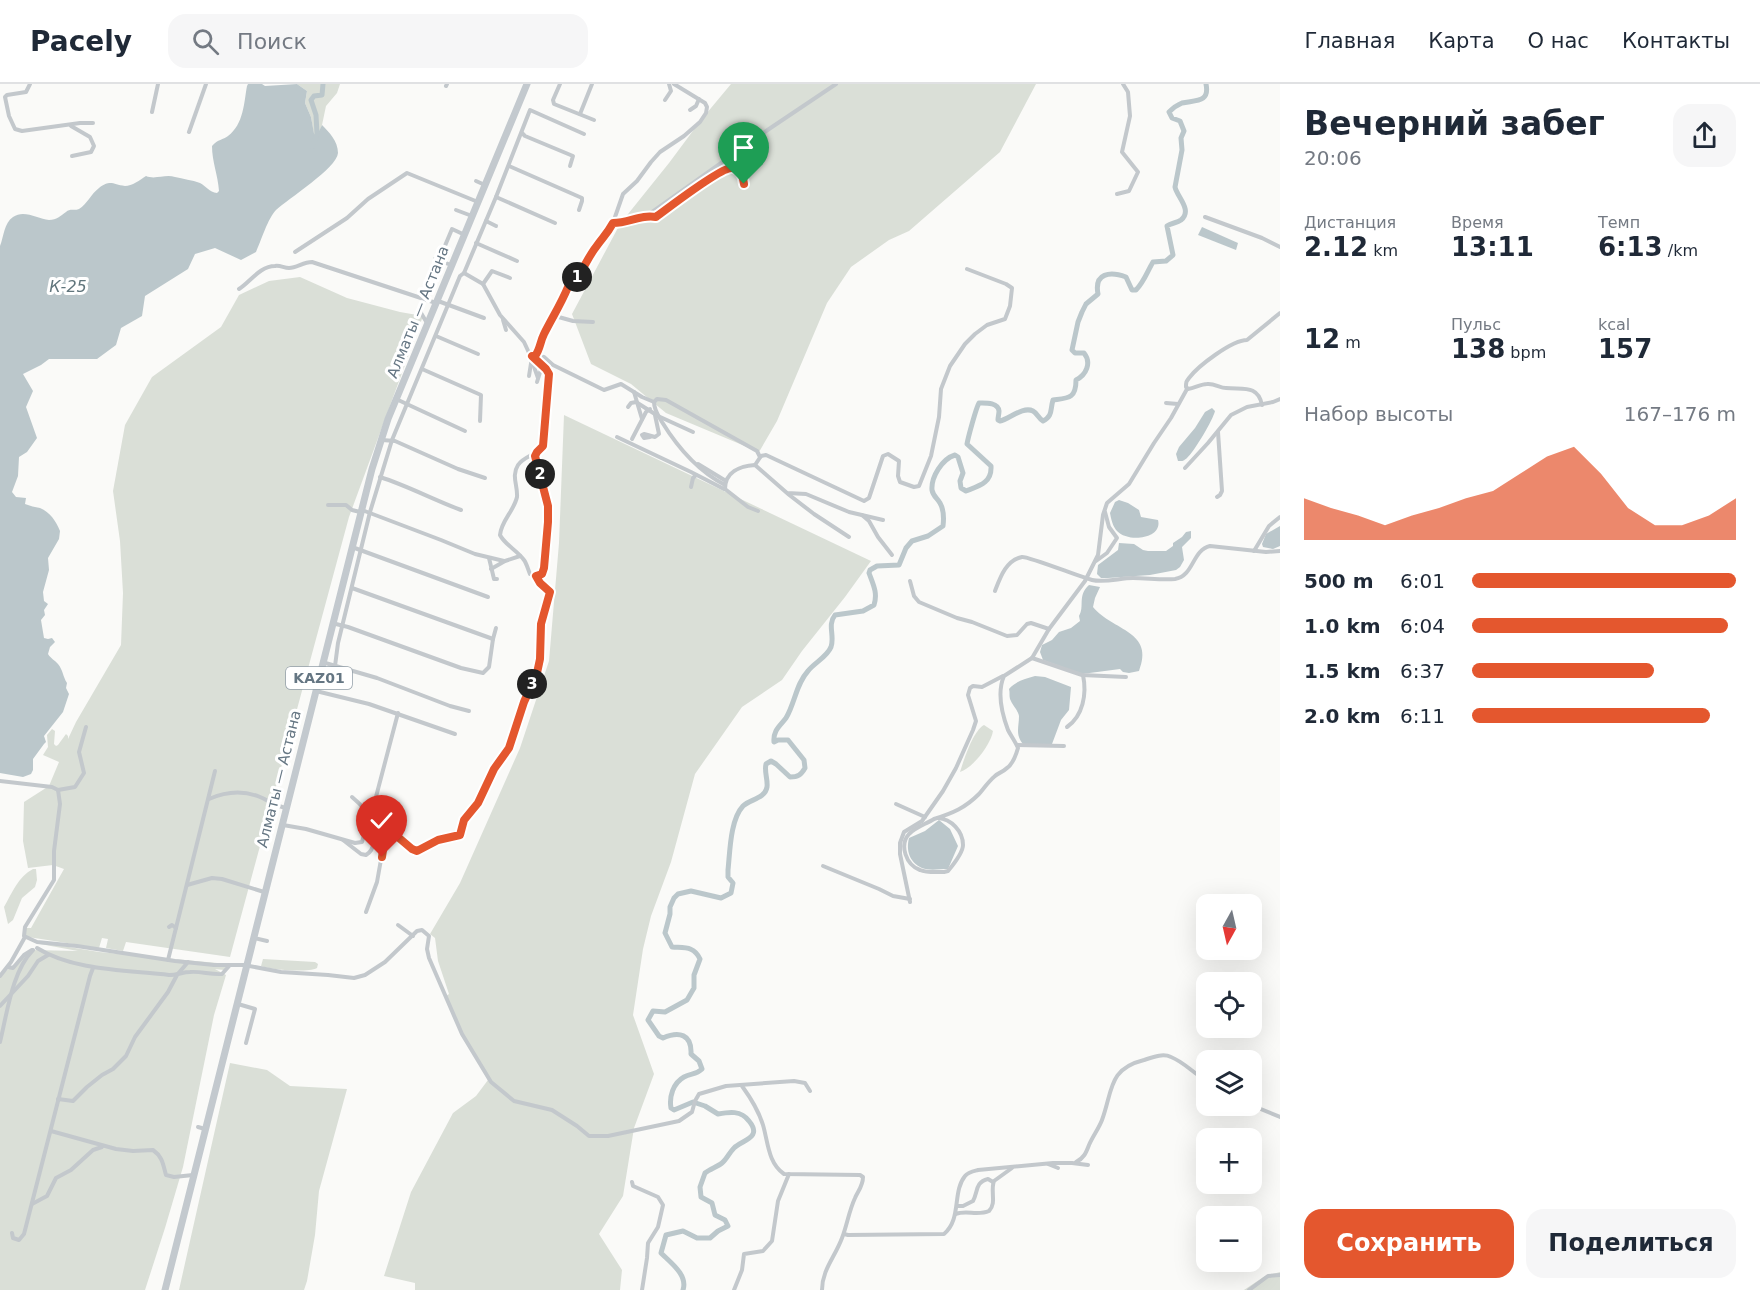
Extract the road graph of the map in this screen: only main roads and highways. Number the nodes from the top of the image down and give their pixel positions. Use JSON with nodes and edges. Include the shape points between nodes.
{"nodes":[{"id":1,"x":526,"y":84,"type":"edge"},
{"id":2,"x":165,"y":1290,"type":"edge"}],
"edges":[{"from":1,"to":2,"type":"highway","name":"Алматы — Астана","number":"KАZ01","via":[[381,440],[238,1004],[201,1128],[194,1175]]}]}
